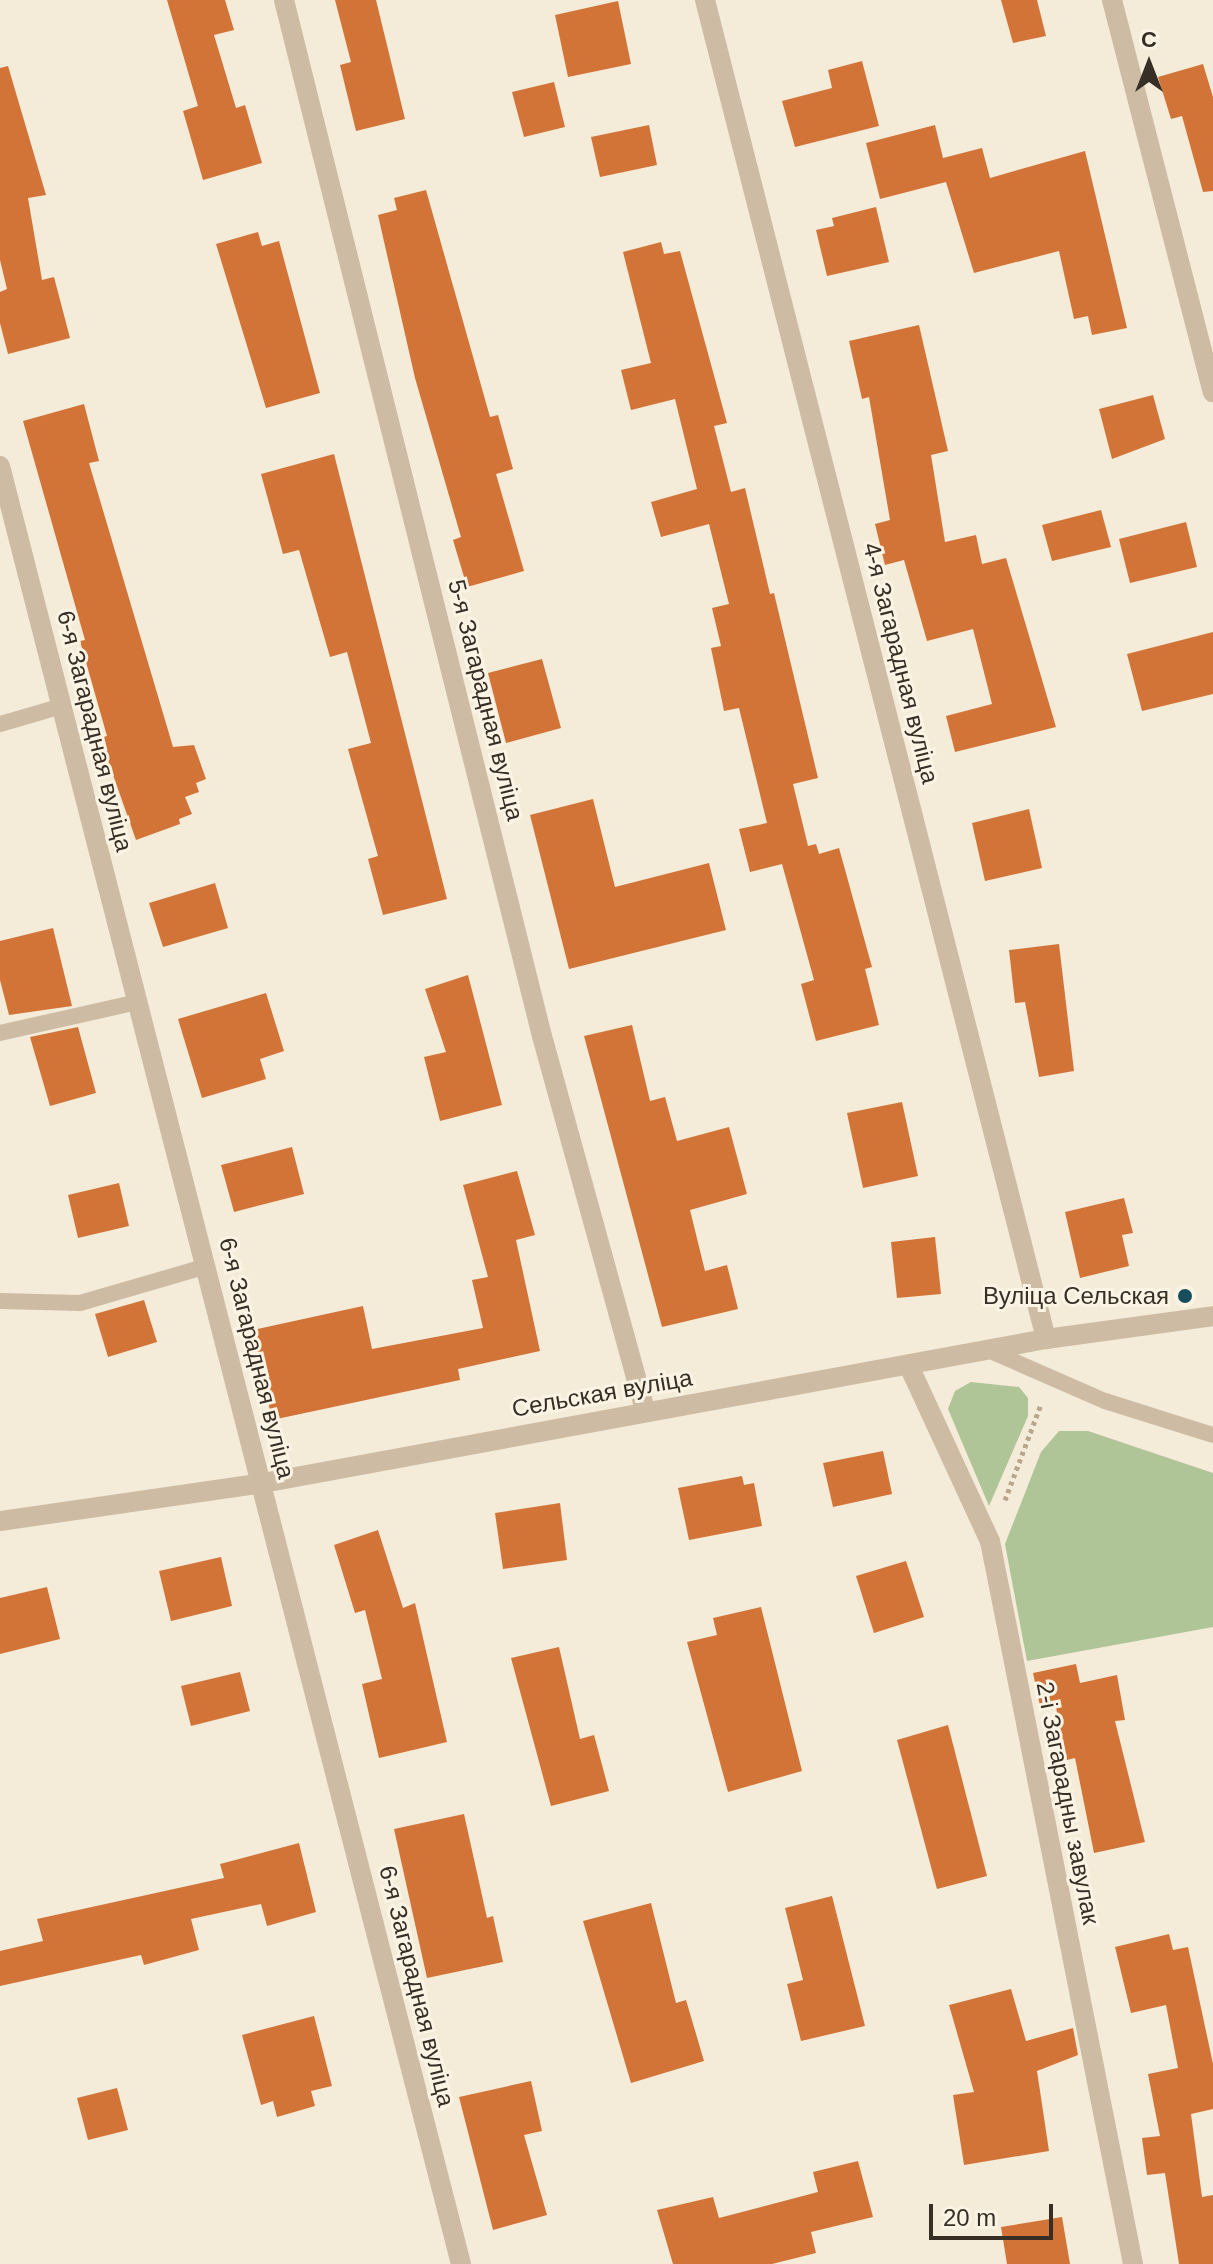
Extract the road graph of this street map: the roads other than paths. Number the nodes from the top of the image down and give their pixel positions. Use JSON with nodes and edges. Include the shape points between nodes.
{"nodes":[{"id":1,"x":284,"y":0,"type":"edge"},
{"id":2,"x":705,"y":0,"type":"edge"},
{"id":3,"x":1112,"y":0,"type":"edge"},
{"id":4,"x":1213,"y":392,"type":"edge"},
{"id":5,"x":0,"y":466,"type":"edge"},
{"id":6,"x":62,"y":706,"type":"junction"},
{"id":7,"x":0,"y":724,"type":"edge"},
{"id":8,"x":138,"y":1002,"type":"junction"},
{"id":9,"x":0,"y":1033,"type":"edge"},
{"id":10,"x":207,"y":1266,"type":"junction"},
{"id":11,"x":0,"y":1301,"type":"edge"},
{"id":12,"x":1213,"y":1316,"type":"edge"},
{"id":13,"x":1191,"y":1319,"type":"junction"},
{"id":14,"x":1213,"y":1323,"type":"edge"},
{"id":15,"x":1046,"y":1339,"type":"junction"},
{"id":16,"x":988,"y":1350,"type":"junction"},
{"id":17,"x":909,"y":1366,"type":"junction"},
{"id":18,"x":645,"y":1411,"type":"junction"},
{"id":19,"x":1213,"y":1435,"type":"edge"},
{"id":20,"x":263,"y":1483,"type":"junction"},
{"id":21,"x":0,"y":1521,"type":"edge"},
{"id":22,"x":461,"y":2264,"type":"edge"},
{"id":23,"x":1133,"y":2264,"type":"edge"}],
"edges":[{"from":1,"to":18,"type":"street","name":"5-я Загарадная вуліца","via":[[542,1036]]},
{"from":2,"to":15,"type":"street","name":"4-я Загарадная вуліца"},
{"from":3,"to":4,"type":"street"},
{"from":5,"to":6,"type":"street","name":"6-я Загарадная вуліца"},
{"from":6,"to":7,"type":"lane"},
{"from":6,"to":8,"type":"street","name":"6-я Загарадная вуліца"},
{"from":8,"to":9,"type":"lane"},
{"from":8,"to":10,"type":"street","name":"6-я Загарадная вуліца"},
{"from":10,"to":11,"type":"lane","via":[[80,1303]]},
{"from":10,"to":20,"type":"street","name":"6-я Загарадная вуліца"},
{"from":12,"to":13,"type":"street","name":"Сельская вуліца"},
{"from":13,"to":14,"type":"lane"},
{"from":13,"to":15,"type":"street","name":"Сельская вуліца"},
{"from":15,"to":16,"type":"street","name":"Сельская вуліца"},
{"from":16,"to":17,"type":"street","name":"Сельская вуліца"},
{"from":16,"to":19,"type":"lane","via":[[1105,1401]]},
{"from":17,"to":18,"type":"street","name":"Сельская вуліца"},
{"from":17,"to":23,"type":"street","name":"2-і Загарадны завулак","via":[[990,1541]]},
{"from":18,"to":20,"type":"street","name":"Сельская вуліца"},
{"from":20,"to":21,"type":"street","name":"Сельская вуліца"},
{"from":20,"to":22,"type":"street","name":"6-я Загарадная вуліца"}]}
